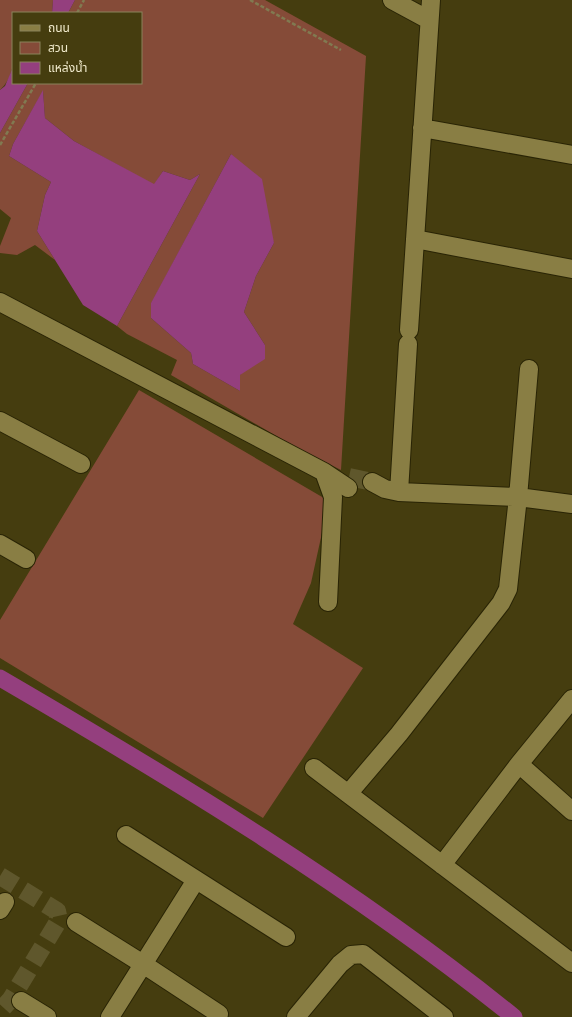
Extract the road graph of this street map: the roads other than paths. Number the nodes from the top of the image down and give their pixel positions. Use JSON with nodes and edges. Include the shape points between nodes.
{"nodes":[{"id":1,"x":392,"y":0,"type":"edge"},
{"id":2,"x":431,"y":0,"type":"edge"},
{"id":3,"x":429,"y":20,"type":"junction"},
{"id":4,"x":422,"y":128,"type":"junction"},
{"id":5,"x":572,"y":155,"type":"edge"},
{"id":6,"x":415,"y":239,"type":"junction"},
{"id":7,"x":572,"y":269,"type":"edge"},
{"id":8,"x":0,"y":302,"type":"edge"},
{"id":9,"x":529,"y":369,"type":"dead end"},
{"id":10,"x":0,"y":421,"type":"edge"},
{"id":11,"x":81,"y":464,"type":"dead end"},
{"id":12,"x":324,"y":472,"type":"junction"},
{"id":13,"x":349,"y":482,"type":"tunnel mouth"},
{"id":14,"x":518,"y":497,"type":"junction"},
{"id":15,"x":572,"y":504,"type":"edge"},
{"id":16,"x":0,"y":544,"type":"edge"},
{"id":17,"x":26,"y":559,"type":"dead end"},
{"id":18,"x":328,"y":602,"type":"dead end"},
{"id":19,"x":572,"y":699,"type":"edge"},
{"id":20,"x":519,"y":764,"type":"junction"},
{"id":21,"x":314,"y":768,"type":"dead end"},
{"id":22,"x":348,"y":794,"type":"junction"},
{"id":23,"x":572,"y":812,"type":"edge"},
{"id":24,"x":126,"y":835,"type":"dead end"},
{"id":25,"x":442,"y":865,"type":"junction"},
{"id":26,"x":196,"y":880,"type":"junction"},
{"id":27,"x":76,"y":922,"type":"dead end"},
{"id":28,"x":286,"y":937,"type":"dead end"},
{"id":29,"x":572,"y":963,"type":"edge"},
{"id":30,"x":143,"y":964,"type":"junction"},
{"id":31,"x":21,"y":1001,"type":"dead end"},
{"id":32,"x":219,"y":1014,"type":"dead end"},
{"id":33,"x":47,"y":1017,"type":"edge"},
{"id":34,"x":110,"y":1017,"type":"edge"},
{"id":35,"x":296,"y":1017,"type":"edge"},
{"id":36,"x":444,"y":1017,"type":"edge"}],
"edges":[{"from":1,"to":3,"type":"street"},
{"from":2,"to":3,"type":"street"},
{"from":3,"to":4,"type":"street"},
{"from":4,"to":5,"type":"street"},
{"from":4,"to":6,"type":"street"},
{"from":6,"to":7,"type":"street"},
{"from":6,"to":14,"type":"street","via":[[408,337],[382,489]]},
{"from":8,"to":12,"type":"street"},
{"from":9,"to":14,"type":"street"},
{"from":10,"to":11,"type":"street"},
{"from":12,"to":13,"type":"street","via":[[337,472]]},
{"from":12,"to":18,"type":"street","via":[[333,497]]},
{"from":14,"to":15,"type":"street"},
{"from":14,"to":22,"type":"street","via":[[508,589],[501,603],[399,734]]},
{"from":16,"to":17,"type":"street"},
{"from":19,"to":20,"type":"street"},
{"from":20,"to":23,"type":"street"},
{"from":20,"to":25,"type":"street"},
{"from":21,"to":22,"type":"street"},
{"from":22,"to":25,"type":"street"},
{"from":24,"to":26,"type":"street"},
{"from":25,"to":29,"type":"street"},
{"from":26,"to":28,"type":"street"},
{"from":26,"to":30,"type":"street"},
{"from":27,"to":30,"type":"street"},
{"from":30,"to":32,"type":"street"},
{"from":30,"to":34,"type":"street"},
{"from":31,"to":33,"type":"street"},
{"from":35,"to":36,"type":"street","via":[[340,964],[351,955],[363,954]]}]}
